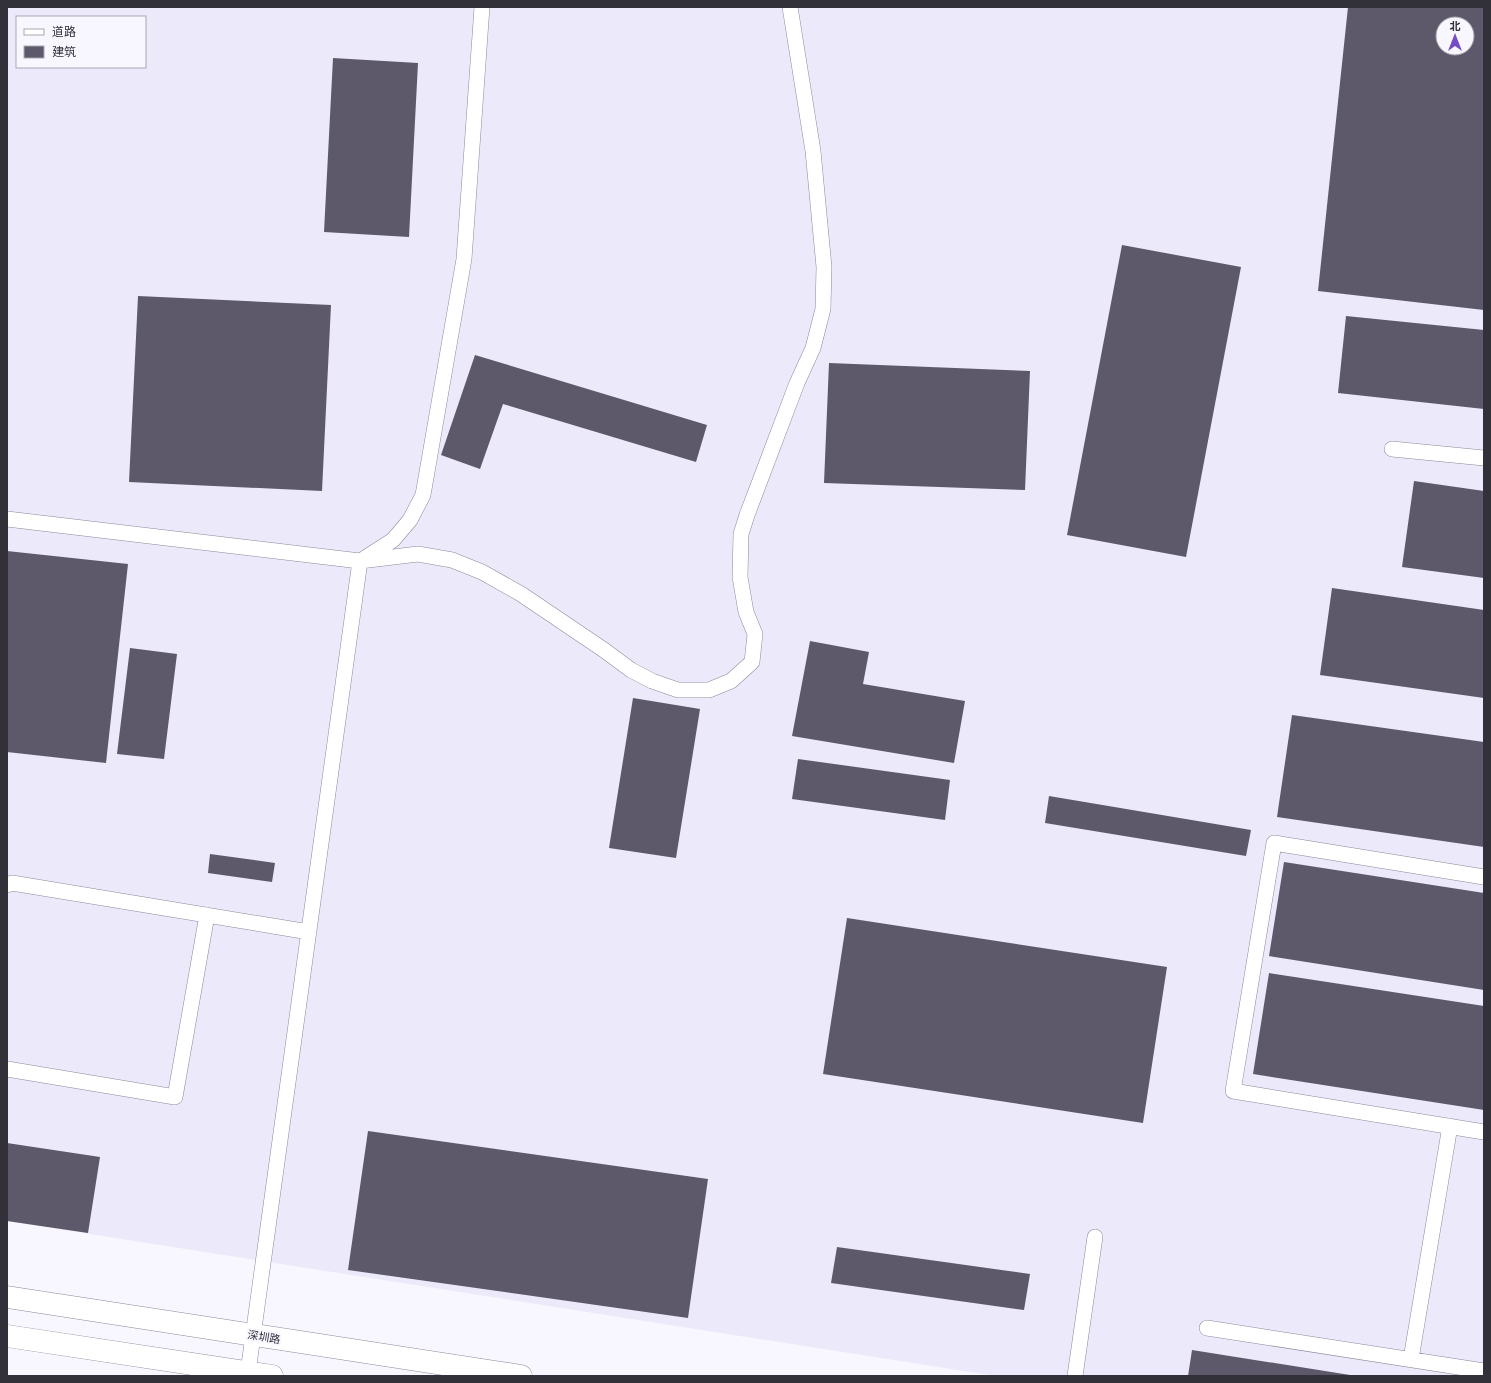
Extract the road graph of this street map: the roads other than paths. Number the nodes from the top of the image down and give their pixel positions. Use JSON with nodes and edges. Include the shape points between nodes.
{"nodes":[{"id":1,"x":482,"y":7,"type":"edge"},
{"id":2,"x":790,"y":7,"type":"edge"},
{"id":3,"x":1392,"y":449,"type":"dead end"},
{"id":4,"x":1484,"y":458,"type":"edge"},
{"id":5,"x":7,"y":520,"type":"edge"},
{"id":6,"x":360,"y":561,"type":"junction"},
{"id":7,"x":1484,"y":877,"type":"edge"},
{"id":8,"x":7,"y":885,"type":"edge"},
{"id":9,"x":207,"y":915,"type":"junction"},
{"id":10,"x":309,"y":932,"type":"junction"},
{"id":11,"x":7,"y":1069,"type":"edge"},
{"id":12,"x":1450,"y":1126,"type":"junction"},
{"id":13,"x":1484,"y":1132,"type":"edge"},
{"id":14,"x":1095,"y":1236,"type":"dead end"},
{"id":15,"x":7,"y":1297,"type":"edge"},
{"id":16,"x":1207,"y":1328,"type":"dead end"},
{"id":17,"x":253,"y":1335,"type":"junction"},
{"id":18,"x":7,"y":1336,"type":"edge"},
{"id":19,"x":1411,"y":1360,"type":"junction"},
{"id":20,"x":1484,"y":1370,"type":"edge"},
{"id":21,"x":248,"y":1372,"type":"junction"},
{"id":22,"x":272,"y":1376,"type":"edge"},
{"id":23,"x":521,"y":1376,"type":"edge"},
{"id":24,"x":1076,"y":1376,"type":"edge"}],
"edges":[{"from":1,"to":6,"type":"lane","via":[[464,259],[423,495],[410,520],[393,540]]},
{"from":2,"to":6,"type":"lane","via":[[813,151],[824,267],[823,310],[812,348],[741,534],[740,577],[746,612],[755,634],[752,662],[730,681],[709,690],[678,690],[631,670],[521,594],[482,572],[452,560],[418,554]]},
{"from":3,"to":4,"type":"lane"},
{"from":5,"to":6,"type":"lane"},
{"from":6,"to":10,"type":"lane"},
{"from":7,"to":12,"type":"lane","via":[[1274,843],[1233,1091]]},
{"from":8,"to":9,"type":"lane","via":[[12,883]]},
{"from":9,"to":10,"type":"lane"},
{"from":9,"to":11,"type":"lane","via":[[175,1097]]},
{"from":10,"to":17,"type":"lane"},
{"from":12,"to":13,"type":"lane"},
{"from":12,"to":19,"type":"lane"},
{"from":14,"to":24,"type":"lane"},
{"from":15,"to":17,"type":"street","name":"深圳路"},
{"from":16,"to":19,"type":"lane"},
{"from":17,"to":21,"type":"lane"},
{"from":17,"to":23,"type":"street","name":"深圳路"},
{"from":18,"to":21,"type":"street"},
{"from":19,"to":20,"type":"lane"},
{"from":21,"to":22,"type":"street"}]}
